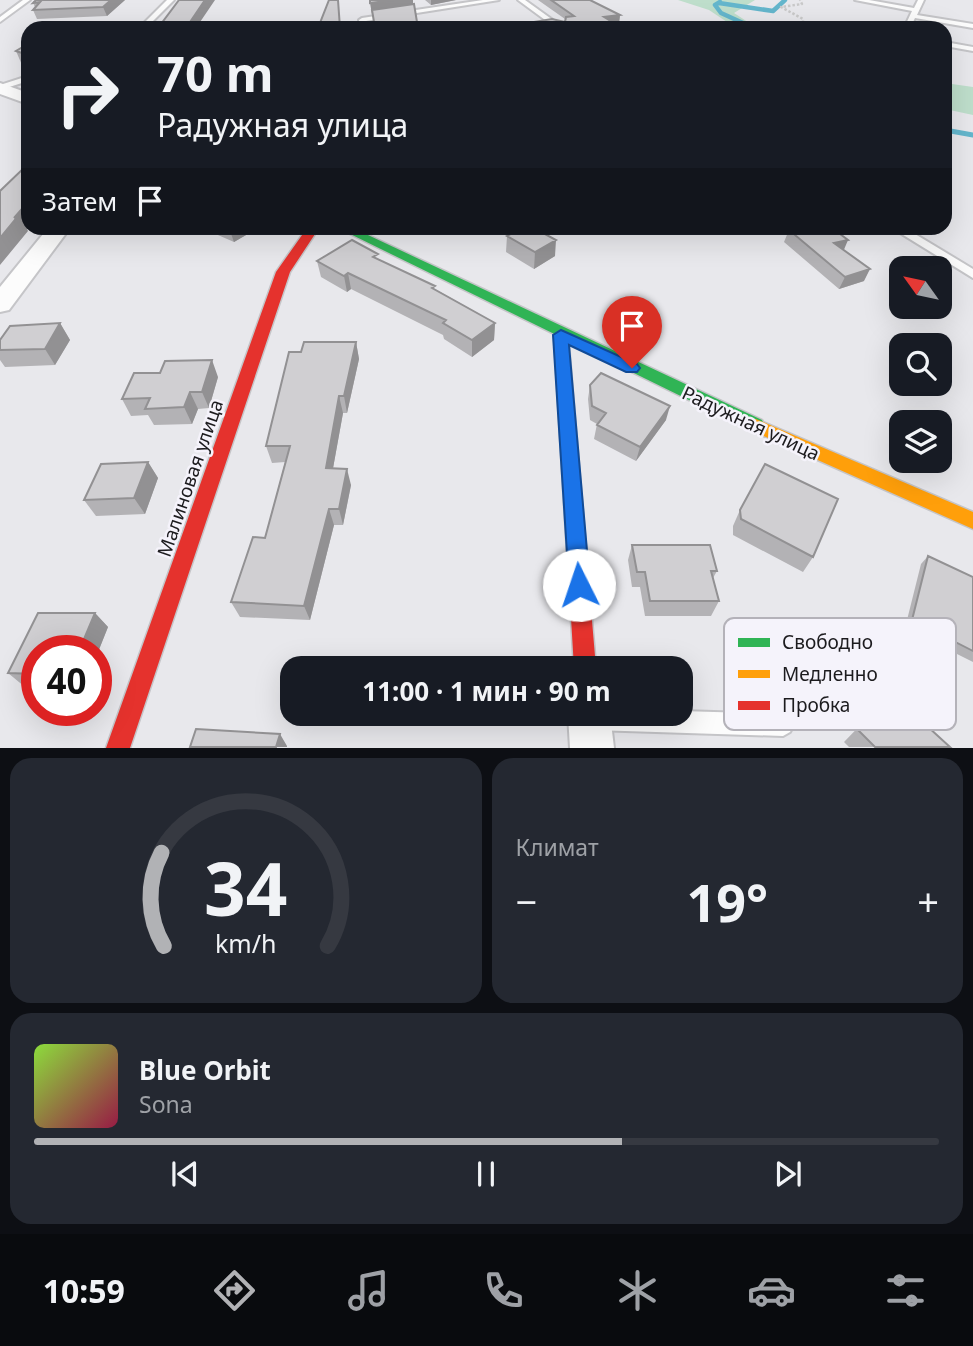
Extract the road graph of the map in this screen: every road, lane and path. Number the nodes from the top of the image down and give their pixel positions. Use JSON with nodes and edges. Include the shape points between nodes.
{"nodes":[{"id":1,"x":27,"y":0,"type":"edge"},
{"id":2,"x":171,"y":0,"type":"edge"},
{"id":3,"x":496,"y":0,"type":"edge"},
{"id":4,"x":521,"y":0,"type":"edge"},
{"id":5,"x":800,"y":0,"type":"edge"},
{"id":6,"x":858,"y":0,"type":"edge"},
{"id":7,"x":921,"y":0,"type":"edge"},
{"id":8,"x":915,"y":13,"type":"junction"},
{"id":9,"x":0,"y":20,"type":"edge"},
{"id":10,"x":149,"y":21,"type":"edge"},
{"id":11,"x":362,"y":21,"type":"edge"},
{"id":12,"x":551,"y":21,"type":"edge"},
{"id":13,"x":803,"y":21,"type":"edge"},
{"id":14,"x":911,"y":21,"type":"edge"},
{"id":15,"x":951,"y":21,"type":"edge"},
{"id":16,"x":952,"y":21,"type":"edge"},
{"id":17,"x":973,"y":26,"type":"edge"},
{"id":18,"x":952,"y":45,"type":"edge"},
{"id":19,"x":973,"y":49,"type":"edge"},
{"id":20,"x":21,"y":80,"type":"edge"},
{"id":21,"x":0,"y":88,"type":"edge"},
{"id":22,"x":21,"y":96,"type":"edge"},
{"id":23,"x":54,"y":235,"type":"edge"},
{"id":24,"x":308,"y":235,"type":"edge"},
{"id":25,"x":358,"y":235,"type":"edge"},
{"id":26,"x":909,"y":235,"type":"edge"},
{"id":27,"x":973,"y":274,"type":"edge"},
{"id":28,"x":0,"y":304,"type":"edge"},
{"id":29,"x":561,"y":335,"type":"junction"},
{"id":30,"x":973,"y":521,"type":"edge"},
{"id":31,"x":585,"y":656,"type":"edge"},
{"id":32,"x":724,"y":726,"type":"edge"},
{"id":33,"x":590,"y":727,"type":"edge"},
{"id":34,"x":118,"y":747,"type":"edge"}],
"edges":[{"from":1,"to":9,"type":"lane"},
{"from":2,"to":10,"type":"lane"},
{"from":3,"to":11,"type":"lane"},
{"from":4,"to":12,"type":"lane"},
{"from":5,"to":13,"type":"path","via":[[802,4],[781,7]]},
{"from":6,"to":8,"type":"lane"},
{"from":7,"to":8,"type":"lane"},
{"from":8,"to":14,"type":"lane"},
{"from":8,"to":15,"type":"lane"},
{"from":16,"to":17,"type":"lane"},
{"from":18,"to":19,"type":"lane"},
{"from":20,"to":21,"type":"lane"},
{"from":21,"to":22,"type":"street"},
{"from":23,"to":28,"type":"street"},
{"from":24,"to":34,"type":"street","name":"Малиновая улица","via":[[283,272]]},
{"from":25,"to":29,"type":"street","name":"Радужная улица"},
{"from":26,"to":27,"type":"lane"},
{"from":29,"to":30,"type":"street","name":"Радужная улица"},
{"from":29,"to":31,"type":"street"},
{"from":32,"to":33,"type":"lane"}]}
